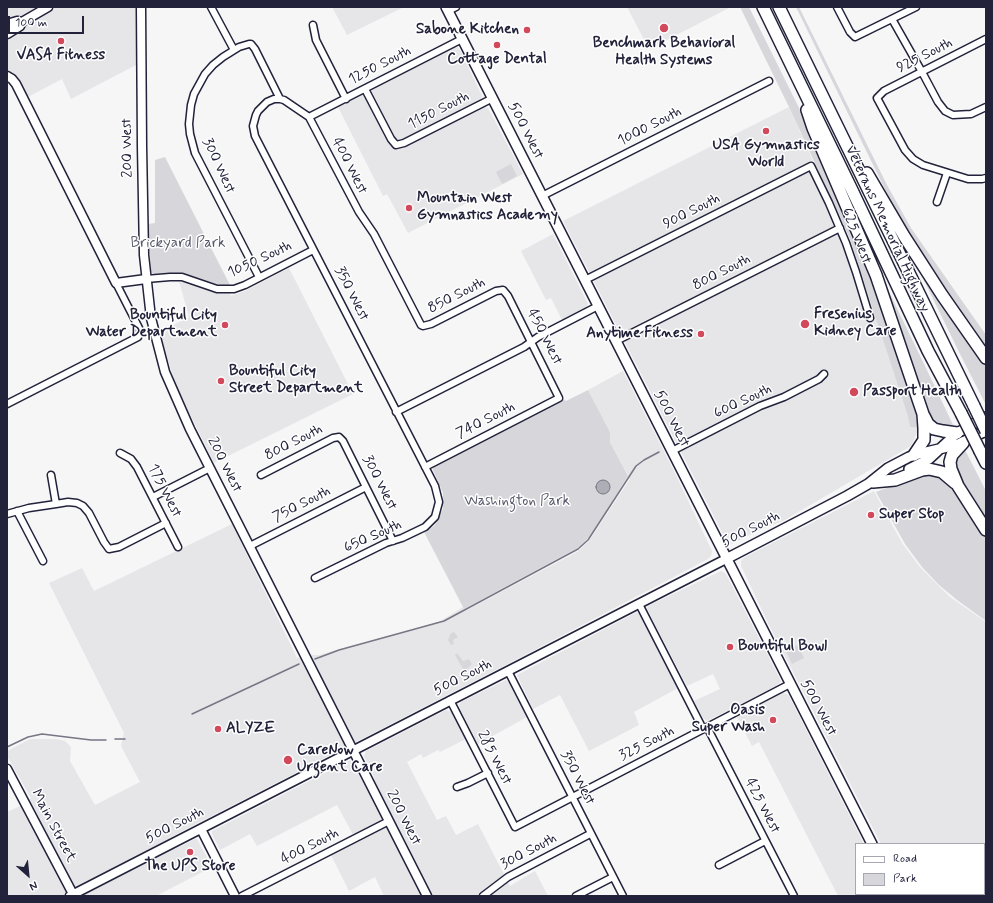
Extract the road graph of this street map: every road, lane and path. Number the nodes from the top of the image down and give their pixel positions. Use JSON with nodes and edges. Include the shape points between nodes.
{"nodes":[{"id":1,"x":48,"y":7,"type":"edge"},
{"id":2,"x":142,"y":7,"type":"edge"},
{"id":3,"x":211,"y":7,"type":"edge"},
{"id":4,"x":763,"y":7,"type":"edge"},
{"id":5,"x":779,"y":7,"type":"edge"},
{"id":6,"x":837,"y":7,"type":"edge"},
{"id":7,"x":916,"y":7,"type":"edge"},
{"id":8,"x":450,"y":8,"type":"edge"},
{"id":9,"x":892,"y":20,"type":"junction"},
{"id":10,"x":22,"y":22,"type":"junction"},
{"id":11,"x":7,"y":24,"type":"edge"},
{"id":12,"x":313,"y":25,"type":"dead end"},
{"id":13,"x":7,"y":34,"type":"edge"},
{"id":14,"x":462,"y":39,"type":"junction"},
{"id":15,"x":986,"y":39,"type":"edge"},
{"id":16,"x":234,"y":50,"type":"junction"},
{"id":17,"x":792,"y":66,"type":"junction"},
{"id":18,"x":922,"y":72,"type":"junction"},
{"id":19,"x":7,"y":76,"type":"edge"},
{"id":20,"x":770,"y":81,"type":"dead end"},
{"id":21,"x":365,"y":89,"type":"junction"},
{"id":22,"x":823,"y":96,"type":"junction"},
{"id":23,"x":280,"y":98,"type":"junction"},
{"id":24,"x":492,"y":98,"type":"junction"},
{"id":25,"x":346,"y":99,"type":"junction"},
{"id":26,"x":986,"y":107,"type":"edge"},
{"id":27,"x":309,"y":117,"type":"junction"},
{"id":28,"x":811,"y":166,"type":"joint"},
{"id":29,"x":947,"y":173,"type":"junction"},
{"id":30,"x":986,"y":178,"type":"edge"},
{"id":31,"x":542,"y":196,"type":"junction"},
{"id":32,"x":937,"y":202,"type":"dead end"},
{"id":33,"x":840,"y":228,"type":"junction"},
{"id":34,"x":313,"y":250,"type":"junction"},
{"id":35,"x":259,"y":277,"type":"junction"},
{"id":36,"x":146,"y":280,"type":"junction"},
{"id":37,"x":585,"y":280,"type":"junction"},
{"id":38,"x":116,"y":283,"type":"junction"},
{"id":39,"x":503,"y":290,"type":"joint"},
{"id":40,"x":598,"y":306,"type":"junction"},
{"id":41,"x":870,"y":318,"type":"dead end"},
{"id":42,"x":423,"y":326,"type":"joint"},
{"id":43,"x":616,"y":341,"type":"junction"},
{"id":44,"x":531,"y":342,"type":"junction"},
{"id":45,"x":985,"y":355,"type":"edge"},
{"id":46,"x":824,"y":374,"type":"dead end"},
{"id":47,"x":559,"y":398,"type":"joint"},
{"id":48,"x":7,"y":404,"type":"edge"},
{"id":49,"x":396,"y":412,"type":"junction"},
{"id":50,"x":923,"y":414,"type":"junction"},
{"id":51,"x":986,"y":417,"type":"edge"},
{"id":52,"x":986,"y":431,"type":"edge"},
{"id":53,"x":957,"y":432,"type":"junction"},
{"id":54,"x":339,"y":437,"type":"joint"},
{"id":55,"x":963,"y":443,"type":"junction"},
{"id":56,"x":939,"y":449,"type":"junction"},
{"id":57,"x":672,"y":451,"type":"junction"},
{"id":58,"x":120,"y":453,"type":"dead end"},
{"id":59,"x":914,"y":455,"type":"junction"},
{"id":60,"x":986,"y":463,"type":"edge"},
{"id":61,"x":424,"y":467,"type":"junction"},
{"id":62,"x":210,"y":468,"type":"junction"},
{"id":63,"x":51,"y":475,"type":"dead end"},
{"id":64,"x":261,"y":475,"type":"dead end"},
{"id":65,"x":871,"y":483,"type":"junction"},
{"id":66,"x":958,"y":486,"type":"junction"},
{"id":67,"x":366,"y":487,"type":"junction"},
{"id":68,"x":153,"y":498,"type":"junction"},
{"id":69,"x":56,"y":504,"type":"junction"},
{"id":70,"x":17,"y":511,"type":"junction"},
{"id":71,"x":437,"y":513,"type":"joint"},
{"id":72,"x":7,"y":514,"type":"edge"},
{"id":73,"x":166,"y":523,"type":"junction"},
{"id":74,"x":986,"y":530,"type":"edge"},
{"id":75,"x":393,"y":541,"type":"junction"},
{"id":76,"x":250,"y":546,"type":"junction"},
{"id":77,"x":178,"y":547,"type":"dead end"},
{"id":78,"x":726,"y":559,"type":"junction"},
{"id":79,"x":43,"y":561,"type":"dead end"},
{"id":80,"x":315,"y":578,"type":"dead end"},
{"id":81,"x":639,"y":604,"type":"junction"},
{"id":82,"x":508,"y":671,"type":"junction"},
{"id":83,"x":790,"y":684,"type":"junction"},
{"id":84,"x":450,"y":700,"type":"junction"},
{"id":85,"x":705,"y":728,"type":"junction"},
{"id":86,"x":353,"y":750,"type":"junction"},
{"id":87,"x":7,"y":769,"type":"edge"},
{"id":88,"x":488,"y":773,"type":"junction"},
{"id":89,"x":457,"y":787,"type":"dead end"},
{"id":90,"x":572,"y":797,"type":"junction"},
{"id":91,"x":389,"y":821,"type":"junction"},
{"id":92,"x":515,"y":827,"type":"joint"},
{"id":93,"x":201,"y":829,"type":"junction"},
{"id":94,"x":590,"y":834,"type":"junction"},
{"id":95,"x":765,"y":841,"type":"junction"},
{"id":96,"x":871,"y":843,"type":"edge"},
{"id":97,"x":719,"y":865,"type":"dead end"},
{"id":98,"x":613,"y":877,"type":"junction"},
{"id":99,"x":72,"y":896,"type":"edge"},
{"id":100,"x":235,"y":896,"type":"edge"},
{"id":101,"x":242,"y":896,"type":"edge"},
{"id":102,"x":427,"y":896,"type":"edge"},
{"id":103,"x":483,"y":896,"type":"edge"},
{"id":104,"x":576,"y":896,"type":"edge"},
{"id":105,"x":623,"y":896,"type":"edge"},
{"id":106,"x":794,"y":896,"type":"edge"}],
"edges":[{"from":1,"to":10,"type":"main road"},
{"from":2,"to":36,"type":"main road","name":"200 West","via":[[143,238]]},
{"from":3,"to":16,"type":"street"},
{"from":4,"to":17,"type":"highway","name":"Veterans Memorial Highway"},
{"from":5,"to":22,"type":"highway","name":"Veterans Memorial Highway"},
{"from":6,"to":9,"type":"street","via":[[856,38]]},
{"from":7,"to":9,"type":"street"},
{"from":8,"to":14,"type":"main road","name":"500 West"},
{"from":9,"to":18,"type":"street"},
{"from":10,"to":11,"type":"main road"},
{"from":10,"to":13,"type":"main road"},
{"from":12,"to":25,"type":"street","via":[[316,40]]},
{"from":14,"to":21,"type":"street","name":"1250 South"},
{"from":14,"to":24,"type":"main road","name":"500 West"},
{"from":15,"to":18,"type":"street","name":"925 South"},
{"from":16,"to":23,"type":"street","name":"400 West","via":[[251,44]]},
{"from":16,"to":35,"type":"street","name":"300 West","via":[[213,65],[198,84],[191,104],[190,134],[196,153]]},
{"from":17,"to":50,"type":"highway","via":[[813,128],[878,282]]},
{"from":17,"to":60,"type":"highway","name":"Veterans Memorial Highway","bridge":true,"via":[[928,350]]},
{"from":18,"to":26,"type":"street","via":[[945,111],[953,115],[971,114]]},
{"from":18,"to":29,"type":"street","name":"925 South","via":[[884,91],[877,98],[905,150],[913,159]]},
{"from":19,"to":38,"type":"main road","via":[[16,84]]},
{"from":20,"to":31,"type":"street","name":"1000 South"},
{"from":21,"to":24,"type":"street","name":"1150 South","via":[[396,145]]},
{"from":21,"to":25,"type":"street","name":"1250 South"},
{"from":22,"to":45,"type":"highway","via":[[904,236]]},
{"from":22,"to":52,"type":"highway","name":"Veterans Memorial Highway","bridge":true},
{"from":23,"to":27,"type":"street","name":"400 West"},
{"from":23,"to":34,"type":"street","name":"350 West","via":[[267,102],[258,111],[254,121],[254,132]]},
{"from":24,"to":31,"type":"main road","name":"500 West"},
{"from":25,"to":27,"type":"street","name":"1250 South"},
{"from":27,"to":42,"type":"street","name":"400 West","via":[[358,212],[376,238]]},
{"from":28,"to":33,"type":"street","name":"625 West"},
{"from":28,"to":37,"type":"street","name":"900 South"},
{"from":29,"to":30,"type":"street","via":[[968,179]]},
{"from":29,"to":32,"type":"street"},
{"from":31,"to":37,"type":"main road","name":"500 West"},
{"from":33,"to":41,"type":"street","name":"625 West"},
{"from":33,"to":43,"type":"street","name":"800 South"},
{"from":34,"to":35,"type":"street","name":"1050 South"},
{"from":34,"to":49,"type":"street","name":"350 West"},
{"from":35,"to":36,"type":"street","name":"1050 South","via":[[240,287],[223,290],[182,277]]},
{"from":36,"to":38,"type":"main road"},
{"from":36,"to":62,"type":"main road","name":"200 West","via":[[151,318],[165,372]]},
{"from":37,"to":40,"type":"main road","name":"500 West"},
{"from":38,"to":48,"type":"street","via":[[140,330],[138,337]]},
{"from":39,"to":42,"type":"street","name":"850 South"},
{"from":39,"to":44,"type":"street","name":"450 West"},
{"from":40,"to":43,"type":"main road","name":"500 West"},
{"from":40,"to":44,"type":"street"},
{"from":43,"to":57,"type":"main road","name":"500 West"},
{"from":44,"to":47,"type":"street","name":"450 West"},
{"from":44,"to":49,"type":"street"},
{"from":46,"to":57,"type":"street","name":"600 South","via":[[819,379]]},
{"from":47,"to":61,"type":"street","name":"740 South"},
{"from":49,"to":61,"type":"street","name":"350 West"},
{"from":50,"to":53,"type":"highway","via":[[934,429]]},
{"from":50,"to":59,"type":"highway","via":[[924,437]]},
{"from":51,"to":53,"type":"main road","name":"500 South"},
{"from":52,"to":55,"type":"main road","name":"500 South"},
{"from":53,"to":56,"type":"main road","name":"500 South"},
{"from":54,"to":64,"type":"street","name":"800 South"},
{"from":54,"to":67,"type":"street","name":"300 West"},
{"from":55,"to":56,"type":"main road","name":"500 South"},
{"from":55,"to":66,"type":"highway","via":[[950,462]]},
{"from":56,"to":59,"type":"main road","name":"500 South"},
{"from":56,"to":65,"type":"main road","name":"500 South","via":[[918,466]]},
{"from":57,"to":78,"type":"main road","name":"500 West"},
{"from":58,"to":68,"type":"street","name":"175 West","via":[[134,463]]},
{"from":59,"to":65,"type":"main road","name":"500 South","via":[[888,468]]},
{"from":61,"to":71,"type":"street","name":"350 West","via":[[437,492]]},
{"from":62,"to":68,"type":"street"},
{"from":62,"to":76,"type":"main road","name":"200 West"},
{"from":63,"to":69,"type":"street"},
{"from":65,"to":66,"type":"highway","via":[[895,480],[929,469],[947,475]]},
{"from":65,"to":78,"type":"main road","name":"500 South"},
{"from":66,"to":74,"type":"highway"},
{"from":67,"to":75,"type":"street","name":"300 West"},
{"from":67,"to":76,"type":"street","name":"750 South"},
{"from":68,"to":73,"type":"street","name":"175 West"},
{"from":69,"to":70,"type":"street"},
{"from":69,"to":73,"type":"street","via":[[68,502],[83,506],[110,550]]},
{"from":70,"to":72,"type":"street"},
{"from":70,"to":79,"type":"street"},
{"from":71,"to":75,"type":"street","name":"650 South","via":[[425,527]]},
{"from":73,"to":77,"type":"street","name":"175 West"},
{"from":75,"to":80,"type":"street","name":"650 South"},
{"from":76,"to":86,"type":"main road","name":"200 West"},
{"from":78,"to":81,"type":"main road","name":"500 South"},
{"from":78,"to":83,"type":"main road","name":"500 West"},
{"from":81,"to":82,"type":"main road","name":"500 South"},
{"from":81,"to":85,"type":"street","name":"425 West"},
{"from":82,"to":84,"type":"main road","name":"500 South"},
{"from":82,"to":90,"type":"street","name":"350 West"},
{"from":83,"to":85,"type":"street","name":"325 South"},
{"from":83,"to":96,"type":"main road","name":"500 West"},
{"from":84,"to":86,"type":"main road","name":"500 South"},
{"from":84,"to":88,"type":"street","name":"285 West"},
{"from":85,"to":90,"type":"street","name":"325 South"},
{"from":85,"to":95,"type":"street","name":"425 West"},
{"from":86,"to":91,"type":"main road","name":"200 West"},
{"from":86,"to":93,"type":"main road","name":"500 South"},
{"from":87,"to":99,"type":"main road","name":"Main Street"},
{"from":88,"to":89,"type":"street"},
{"from":88,"to":92,"type":"street","name":"285 West"},
{"from":90,"to":92,"type":"street","name":"325 South"},
{"from":90,"to":94,"type":"street","name":"350 West"},
{"from":91,"to":101,"type":"street","name":"400 South"},
{"from":91,"to":102,"type":"main road","name":"200 West"},
{"from":93,"to":99,"type":"main road","name":"500 South"},
{"from":93,"to":100,"type":"main road"},
{"from":94,"to":98,"type":"street","name":"350 West"},
{"from":94,"to":103,"type":"street","name":"300 South","via":[[508,877]]},
{"from":95,"to":97,"type":"street"},
{"from":95,"to":106,"type":"street","name":"425 West"},
{"from":98,"to":104,"type":"street"},
{"from":98,"to":105,"type":"street","name":"350 West"}]}
